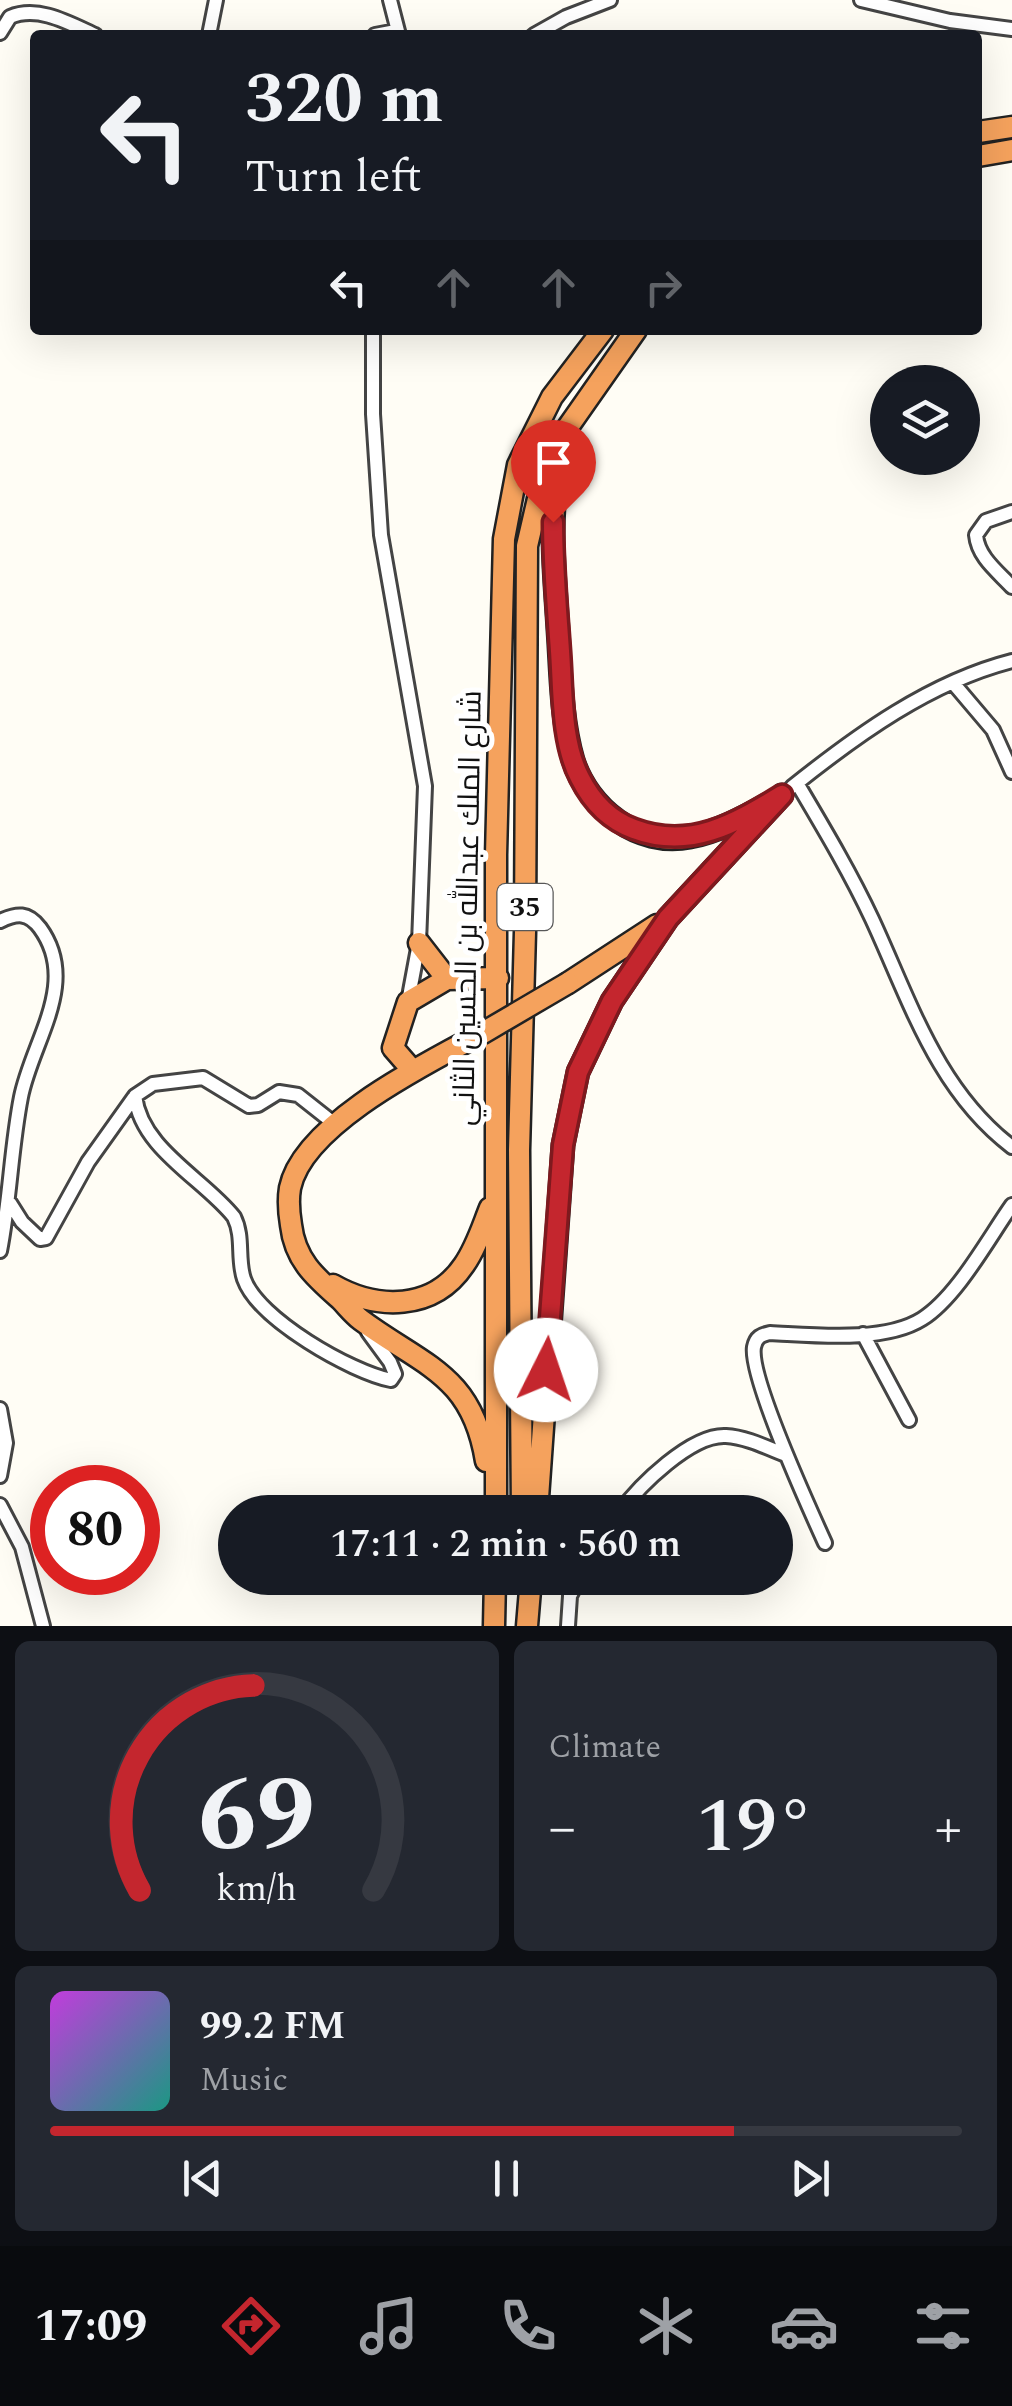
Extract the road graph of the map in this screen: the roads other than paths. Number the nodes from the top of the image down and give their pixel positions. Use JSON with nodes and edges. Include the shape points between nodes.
{"nodes":[{"id":1,"x":216,"y":0,"type":"edge"},
{"id":2,"x":390,"y":0,"type":"edge"},
{"id":3,"x":610,"y":0,"type":"edge"},
{"id":4,"x":861,"y":0,"type":"edge"},
{"id":5,"x":1012,"y":29,"type":"edge"},
{"id":6,"x":83,"y":30,"type":"edge"},
{"id":7,"x":209,"y":30,"type":"edge"},
{"id":8,"x":397,"y":30,"type":"edge"},
{"id":9,"x":543,"y":30,"type":"edge"},
{"id":10,"x":0,"y":33,"type":"edge"},
{"id":11,"x":1012,"y":127,"type":"edge"},
{"id":12,"x":982,"y":131,"type":"edge"},
{"id":13,"x":1012,"y":150,"type":"edge"},
{"id":14,"x":982,"y":155,"type":"edge"},
{"id":15,"x":373,"y":335,"type":"edge"},
{"id":16,"x":599,"y":335,"type":"edge"},
{"id":17,"x":632,"y":335,"type":"edge"},
{"id":18,"x":568,"y":427,"type":"junction"},
{"id":19,"x":1012,"y":512,"type":"edge"},
{"id":20,"x":1012,"y":587,"type":"edge"},
{"id":21,"x":1012,"y":661,"type":"edge"},
{"id":22,"x":954,"y":684,"type":"junction"},
{"id":23,"x":1012,"y":772,"type":"edge"},
{"id":24,"x":789,"y":789,"type":"junction"},
{"id":25,"x":668,"y":918,"type":"junction"},
{"id":26,"x":0,"y":920,"type":"edge"},
{"id":27,"x":419,"y":943,"type":"junction"},
{"id":28,"x":610,"y":956,"type":"junction"},
{"id":29,"x":627,"y":977,"type":"junction"},
{"id":30,"x":498,"y":978,"type":"junction"},
{"id":31,"x":446,"y":979,"type":"junction"},
{"id":32,"x":408,"y":1002,"type":"junction"},
{"id":33,"x":413,"y":1071,"type":"junction"},
{"id":34,"x":135,"y":1096,"type":"junction"},
{"id":35,"x":336,"y":1125,"type":"junction"},
{"id":36,"x":1012,"y":1147,"type":"edge"},
{"id":37,"x":495,"y":1196,"type":"junction"},
{"id":38,"x":10,"y":1203,"type":"junction"},
{"id":39,"x":1012,"y":1205,"type":"edge"},
{"id":40,"x":0,"y":1251,"type":"edge"},
{"id":41,"x":306,"y":1267,"type":"junction"},
{"id":42,"x":359,"y":1319,"type":"junction"},
{"id":43,"x":863,"y":1334,"type":"junction"},
{"id":44,"x":0,"y":1409,"type":"edge"},
{"id":45,"x":909,"y":1420,"type":"dead end"},
{"id":46,"x":786,"y":1455,"type":"junction"},
{"id":47,"x":0,"y":1476,"type":"edge"},
{"id":48,"x":492,"y":1495,"type":"edge"},
{"id":49,"x":495,"y":1495,"type":"edge"},
{"id":50,"x":522,"y":1495,"type":"edge"},
{"id":51,"x":537,"y":1495,"type":"edge"},
{"id":52,"x":635,"y":1495,"type":"edge"},
{"id":53,"x":0,"y":1505,"type":"edge"},
{"id":54,"x":825,"y":1543,"type":"dead end"},
{"id":55,"x":495,"y":1595,"type":"edge"},
{"id":56,"x":523,"y":1595,"type":"edge"},
{"id":57,"x":529,"y":1595,"type":"edge"},
{"id":58,"x":570,"y":1595,"type":"edge"},
{"id":59,"x":42,"y":1626,"type":"edge"},
{"id":60,"x":494,"y":1626,"type":"edge"},
{"id":61,"x":524,"y":1626,"type":"edge"},
{"id":62,"x":568,"y":1626,"type":"edge"}],
"edges":[{"from":1,"to":7,"type":"street"},
{"from":2,"to":8,"type":"street"},
{"from":3,"to":9,"type":"street"},
{"from":4,"to":5,"type":"street"},
{"from":6,"to":10,"type":"street","via":[[30,13],[10,18]]},
{"from":11,"to":12,"type":"highway"},
{"from":13,"to":14,"type":"highway"},
{"from":15,"to":27,"type":"street","via":[[381,535],[425,786]]},
{"from":16,"to":30,"type":"highway","name":"شارع الملك عبدالله بن الحسين الثاني","number":"35","via":[[552,397],[518,465],[504,540]]},
{"from":17,"to":18,"type":"highway","name":"شارع الملك عبدالله بن الحسين الثاني","number":"35"},
{"from":18,"to":24,"type":"highway","via":[[554,494],[553,550],[563,695],[580,778],[605,814],[671,839],[741,818]]},
{"from":18,"to":50,"type":"highway","name":"شارع الملك عبدالله بن الحسين الثاني","number":"35","via":[[541,486],[525,574]]},
{"from":19,"to":20,"type":"street","via":[[986,521],[976,535],[986,559]]},
{"from":21,"to":22,"type":"street"},
{"from":22,"to":23,"type":"street","via":[[993,730]]},
{"from":22,"to":24,"type":"street","via":[[878,723]]},
{"from":24,"to":25,"type":"highway"},
{"from":24,"to":36,"type":"street","via":[[868,912],[932,1054],[972,1112]]},
{"from":25,"to":28,"type":"highway"},
{"from":25,"to":29,"type":"highway"},
{"from":26,"to":38,"type":"street","via":[[34,920],[52,948],[57,978],[22,1093]]},
{"from":27,"to":31,"type":"highway"},
{"from":27,"to":32,"type":"street"},
{"from":28,"to":29,"type":"highway","via":[[624,965]]},
{"from":28,"to":33,"type":"highway","bridge":true},
{"from":29,"to":51,"type":"highway","via":[[578,1072],[570,1106]]},
{"from":30,"to":31,"type":"highway"},
{"from":30,"to":37,"type":"highway","name":"شارع الملك عبدالله بن الحسين الثاني","number":"35"},
{"from":31,"to":32,"type":"highway"},
{"from":32,"to":33,"type":"highway","via":[[393,1048]]},
{"from":33,"to":35,"type":"highway"},
{"from":34,"to":35,"type":"street","via":[[152,1084],[203,1078],[249,1106],[291,1092]]},
{"from":34,"to":38,"type":"street","via":[[46,1238],[31,1232]]},
{"from":34,"to":42,"type":"street","via":[[159,1145],[234,1217],[244,1278],[256,1300],[307,1341],[393,1378],[390,1362]]},
{"from":35,"to":41,"type":"highway","via":[[314,1144],[290,1186],[292,1234]]},
{"from":37,"to":41,"type":"highway","via":[[464,1264],[446,1286],[422,1298],[368,1301]]},
{"from":37,"to":49,"type":"highway","name":"شارع الملك عبدالله بن الحسين الثاني","number":"35"},
{"from":38,"to":40,"type":"street"},
{"from":39,"to":43,"type":"street","via":[[925,1318]]},
{"from":41,"to":42,"type":"highway"},
{"from":42,"to":48,"type":"highway","via":[[458,1390],[480,1429]]},
{"from":43,"to":45,"type":"street"},
{"from":43,"to":46,"type":"street","via":[[770,1332],[756,1341],[756,1363]]},
{"from":44,"to":47,"type":"street","via":[[6,1443]]},
{"from":46,"to":52,"type":"street","via":[[739,1438],[713,1437],[654,1473]]},
{"from":46,"to":54,"type":"street"},
{"from":53,"to":59,"type":"street","via":[[22,1548]]},
{"from":55,"to":60,"type":"highway"},
{"from":56,"to":61,"type":"highway"},
{"from":57,"to":61,"type":"highway"},
{"from":58,"to":62,"type":"street"}]}
